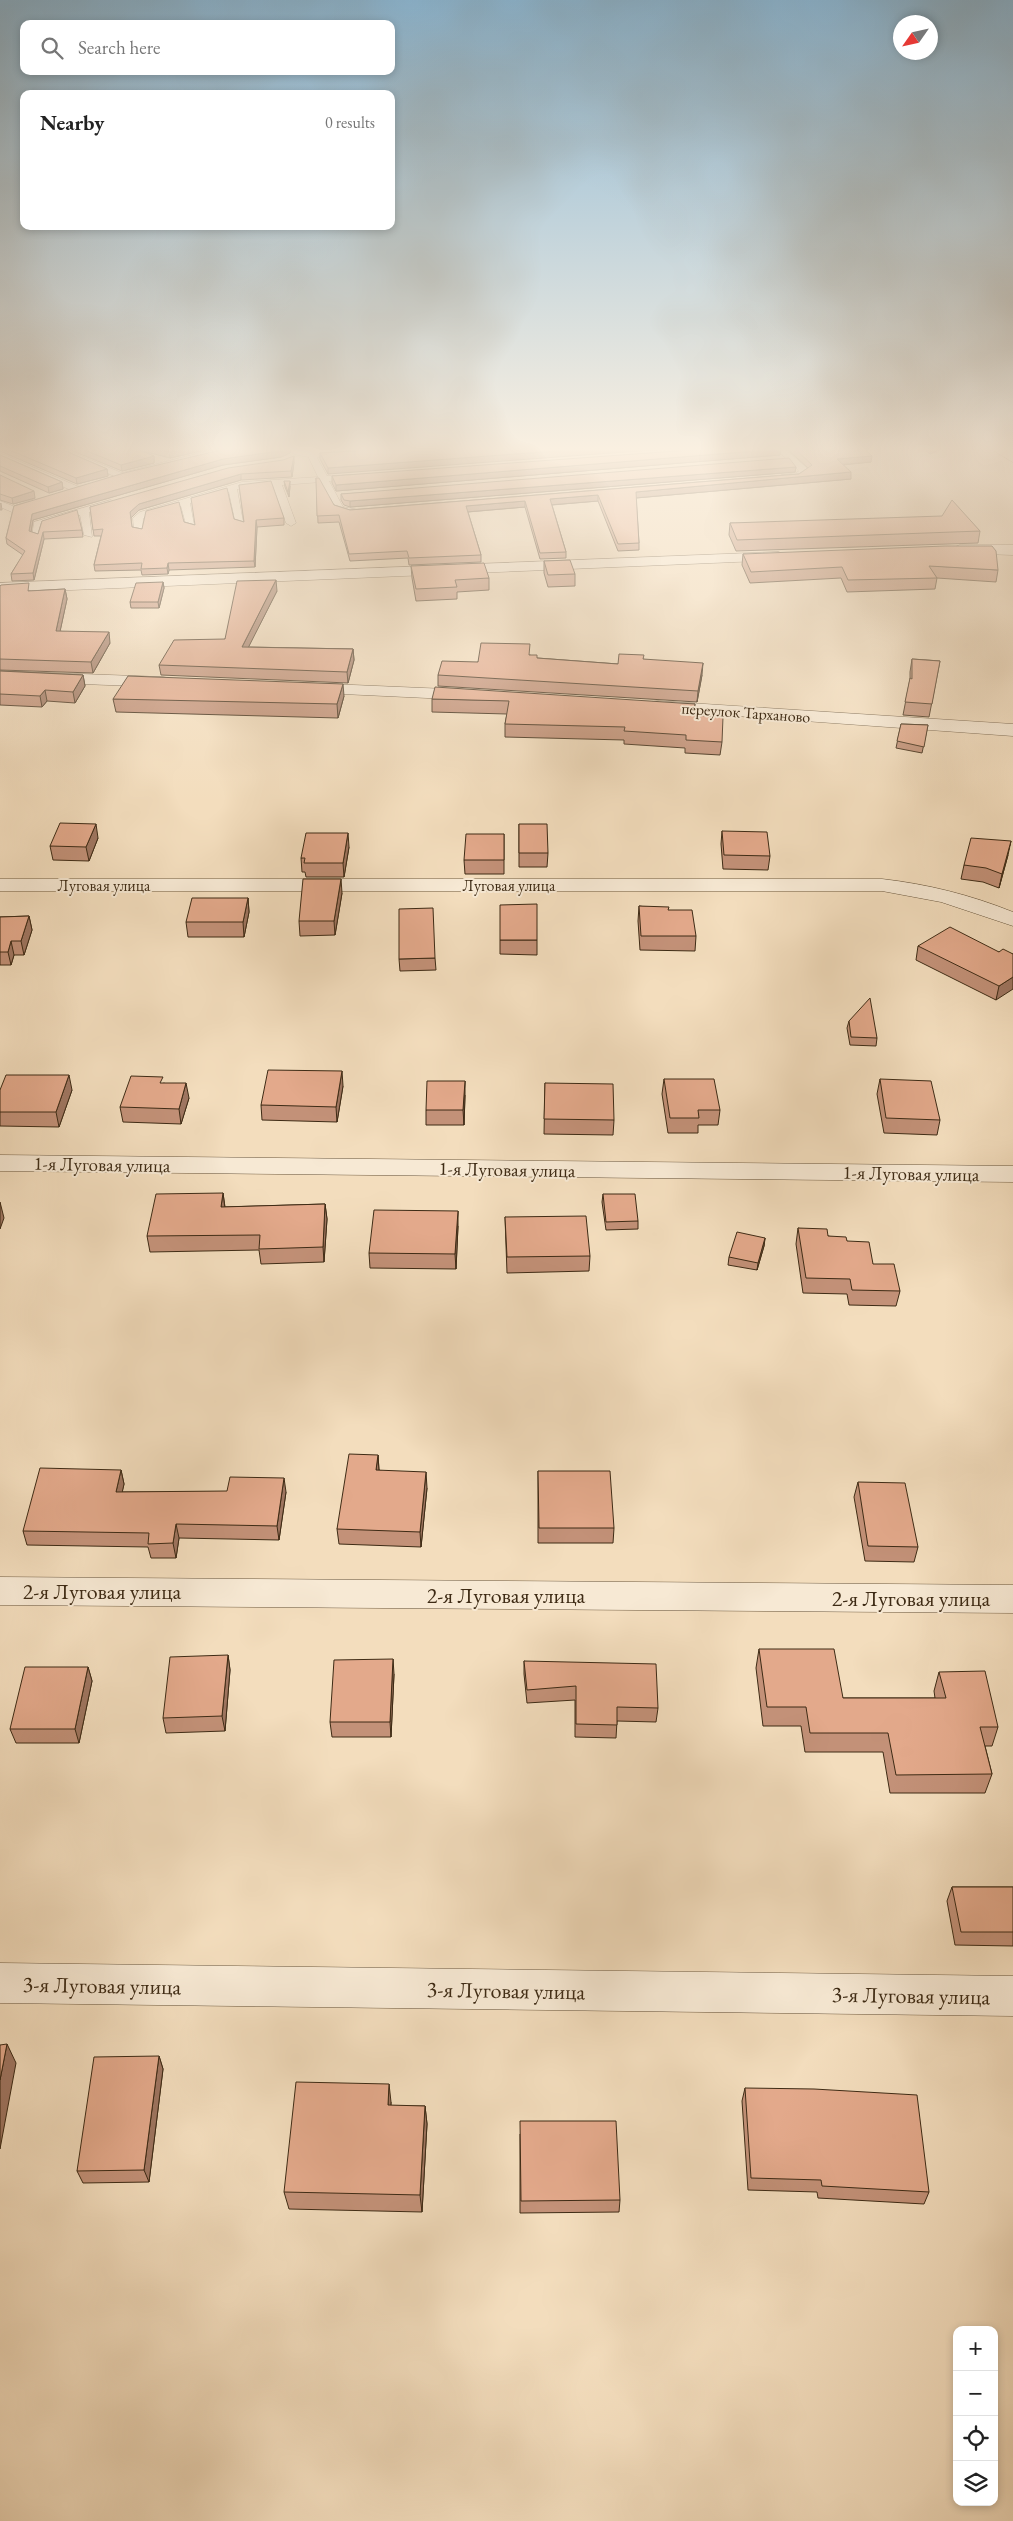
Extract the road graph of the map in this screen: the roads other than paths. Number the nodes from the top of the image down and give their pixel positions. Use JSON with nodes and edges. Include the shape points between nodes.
{"nodes":[{"id":1,"x":530,"y":567,"type":"edge"},
{"id":2,"x":0,"y":588,"type":"edge"},
{"id":3,"x":0,"y":676,"type":"edge"},
{"id":4,"x":178,"y":683,"type":"edge"},
{"id":5,"x":287,"y":687,"type":"edge"},
{"id":6,"x":484,"y":696,"type":"edge"},
{"id":7,"x":642,"y":705,"type":"edge"},
{"id":8,"x":1013,"y":730,"type":"edge"},
{"id":9,"x":0,"y":885,"type":"edge"},
{"id":10,"x":1013,"y":920,"type":"edge"},
{"id":11,"x":0,"y":1163,"type":"edge"},
{"id":12,"x":1013,"y":1174,"type":"edge"},
{"id":13,"x":0,"y":1590,"type":"edge"},
{"id":14,"x":1013,"y":1599,"type":"edge"},
{"id":15,"x":0,"y":1983,"type":"edge"},
{"id":16,"x":1013,"y":1996,"type":"edge"}],
"edges":[{"from":1,"to":2,"type":"street"},
{"from":3,"to":4,"type":"street"},
{"from":5,"to":6,"type":"street"},
{"from":7,"to":8,"type":"street","name":"переулок Тарханово"},
{"from":9,"to":10,"type":"street","name":"Луговая улица","via":[[882,885],[908,887],[956,898]]},
{"from":11,"to":12,"type":"street","name":"1-я Луговая улица"},
{"from":13,"to":14,"type":"street","name":"2-я Луговая улица"},
{"from":15,"to":16,"type":"street","name":"3-я Луговая улица"}]}
